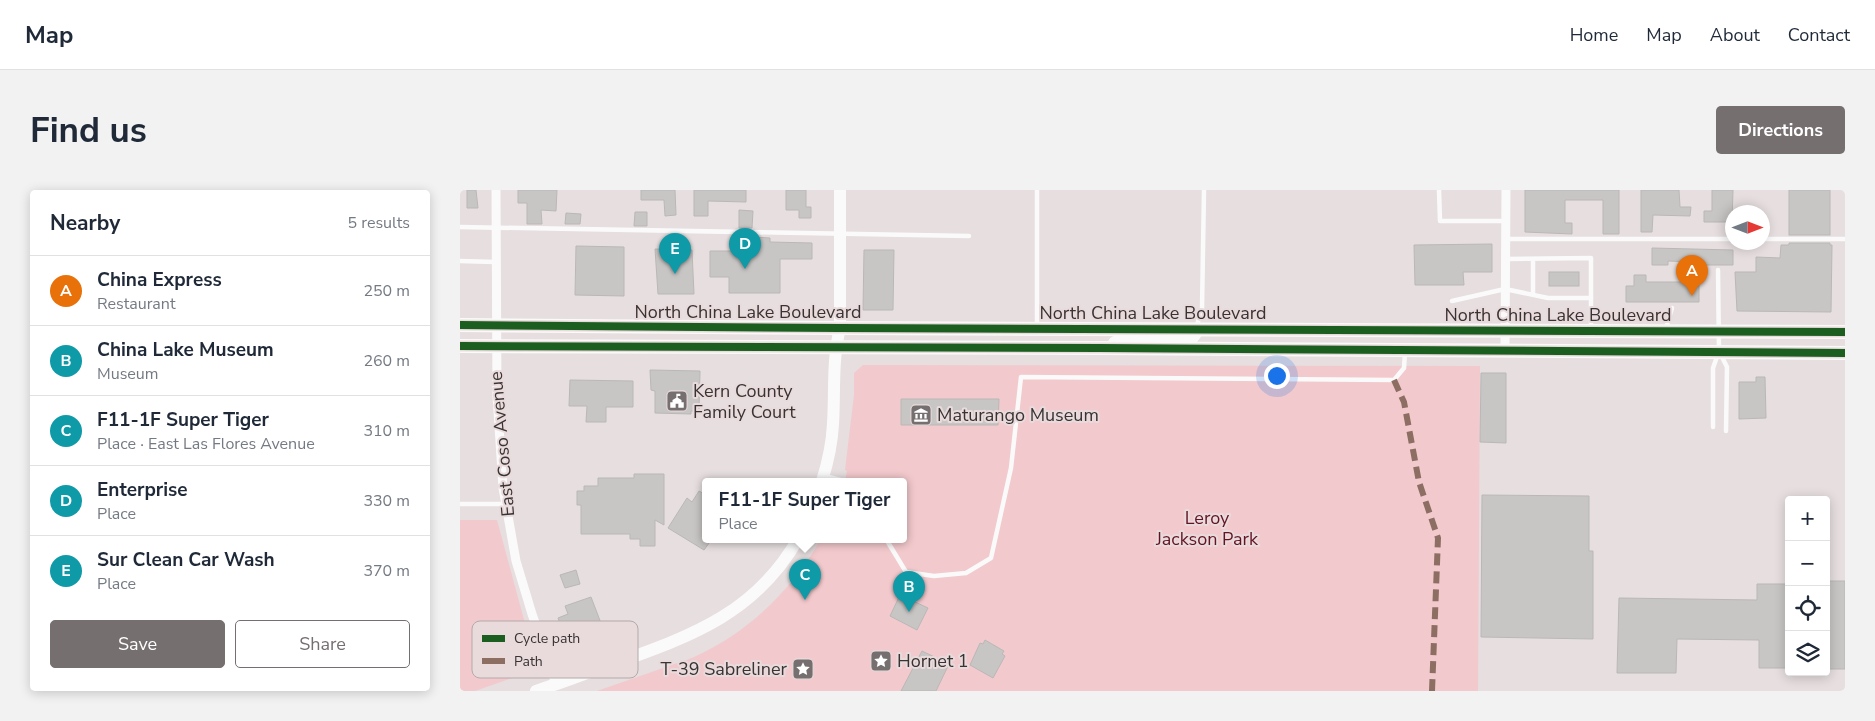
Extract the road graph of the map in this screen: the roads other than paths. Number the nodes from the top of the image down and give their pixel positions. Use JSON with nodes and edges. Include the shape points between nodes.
{"nodes":[{"id":1,"x":496,"y":190,"type":"edge"},
{"id":2,"x":840,"y":190,"type":"edge"},
{"id":3,"x":1036,"y":190,"type":"edge"},
{"id":4,"x":1204,"y":190,"type":"edge"},
{"id":5,"x":1439,"y":190,"type":"edge"},
{"id":6,"x":1506,"y":190,"type":"edge"},
{"id":7,"x":1506,"y":220,"type":"junction"},
{"id":8,"x":460,"y":227,"type":"edge"},
{"id":9,"x":496,"y":227,"type":"junction"},
{"id":10,"x":840,"y":232,"type":"junction"},
{"id":11,"x":969,"y":236,"type":"dead end"},
{"id":12,"x":1506,"y":239,"type":"junction"},
{"id":13,"x":1725,"y":239,"type":"edge"},
{"id":14,"x":1770,"y":239,"type":"edge"},
{"id":15,"x":1845,"y":239,"type":"edge"},
{"id":16,"x":1506,"y":260,"type":"junction"},
{"id":17,"x":1533,"y":260,"type":"junction"},
{"id":18,"x":460,"y":261,"type":"edge"},
{"id":19,"x":496,"y":262,"type":"junction"},
{"id":20,"x":1718,"y":270,"type":"dead end"},
{"id":21,"x":1505,"y":289,"type":"junction"},
{"id":22,"x":1533,"y":294,"type":"junction"},
{"id":23,"x":1591,"y":298,"type":"junction"},
{"id":24,"x":1452,"y":301,"type":"dead end"},
{"id":25,"x":1672,"y":308,"type":"dead end"},
{"id":26,"x":460,"y":325,"type":"edge"},
{"id":27,"x":496,"y":325,"type":"junction"},
{"id":28,"x":840,"y":328,"type":"junction"},
{"id":29,"x":1037,"y":328,"type":"junction"},
{"id":30,"x":1195,"y":329,"type":"junction"},
{"id":31,"x":1505,"y":330,"type":"junction"},
{"id":32,"x":1591,"y":330,"type":"junction"},
{"id":33,"x":1665,"y":331,"type":"junction"},
{"id":34,"x":1719,"y":331,"type":"junction"},
{"id":35,"x":1845,"y":332,"type":"edge"},
{"id":36,"x":460,"y":346,"type":"edge"},
{"id":37,"x":496,"y":346,"type":"junction"},
{"id":38,"x":835,"y":348,"type":"junction"},
{"id":39,"x":1100,"y":348,"type":"junction"},
{"id":40,"x":1405,"y":350,"type":"junction"},
{"id":41,"x":1505,"y":350,"type":"junction"},
{"id":42,"x":1719,"y":351,"type":"junction"},
{"id":43,"x":1845,"y":353,"type":"edge"},
{"id":44,"x":1713,"y":427,"type":"dead end"},
{"id":45,"x":1726,"y":431,"type":"dead end"},
{"id":46,"x":823,"y":478,"type":"edge"},
{"id":47,"x":460,"y":504,"type":"edge"},
{"id":48,"x":505,"y":504,"type":"junction"},
{"id":49,"x":795,"y":543,"type":"edge"},
{"id":50,"x":888,"y":543,"type":"edge"},
{"id":51,"x":535,"y":621,"type":"edge"},
{"id":52,"x":638,"y":655,"type":"edge"},
{"id":53,"x":554,"y":678,"type":"edge"},
{"id":54,"x":573,"y":678,"type":"edge"},
{"id":55,"x":556,"y":684,"type":"junction"},
{"id":56,"x":536,"y":691,"type":"edge"}],
"edges":[{"from":1,"to":9,"type":"street","name":"East Coso Avenue"},
{"from":2,"to":10,"type":"street"},
{"from":3,"to":29,"type":"lane"},
{"from":4,"to":30,"type":"lane","via":[[1202,309]]},
{"from":5,"to":7,"type":"lane","via":[[1440,221]]},
{"from":6,"to":7,"type":"street"},
{"from":7,"to":12,"type":"street"},
{"from":8,"to":9,"type":"lane"},
{"from":9,"to":10,"type":"lane"},
{"from":9,"to":19,"type":"street","name":"East Coso Avenue"},
{"from":10,"to":11,"type":"lane","via":[[844,235]]},
{"from":10,"to":28,"type":"street"},
{"from":12,"to":13,"type":"lane"},
{"from":12,"to":16,"type":"street"},
{"from":14,"to":15,"type":"lane"},
{"from":16,"to":17,"type":"lane"},
{"from":16,"to":21,"type":"street"},
{"from":17,"to":22,"type":"lane"},
{"from":17,"to":23,"type":"lane","via":[[1591,258]]},
{"from":18,"to":19,"type":"lane"},
{"from":19,"to":27,"type":"street","name":"East Coso Avenue"},
{"from":20,"to":34,"type":"lane"},
{"from":21,"to":22,"type":"lane"},
{"from":21,"to":24,"type":"lane"},
{"from":21,"to":31,"type":"street"},
{"from":22,"to":23,"type":"lane","via":[[1548,298]]},
{"from":23,"to":32,"type":"lane"},
{"from":25,"to":33,"type":"lane"},
{"from":26,"to":27,"type":"main road","name":"North China Lake Boulevard"},
{"from":27,"to":28,"type":"main road","name":"North China Lake Boulevard"},
{"from":27,"to":37,"type":"street","name":"East Coso Avenue"},
{"from":28,"to":29,"type":"main road","name":"North China Lake Boulevard"},
{"from":28,"to":38,"type":"street"},
{"from":29,"to":30,"type":"main road","name":"North China Lake Boulevard"},
{"from":30,"to":31,"type":"main road","name":"North China Lake Boulevard"},
{"from":30,"to":39,"type":"main road","via":[[1188,340],[1128,338]]},
{"from":31,"to":32,"type":"main road","name":"North China Lake Boulevard"},
{"from":31,"to":41,"type":"street"},
{"from":32,"to":33,"type":"main road","name":"North China Lake Boulevard"},
{"from":33,"to":34,"type":"main road","name":"North China Lake Boulevard"},
{"from":34,"to":35,"type":"main road","name":"North China Lake Boulevard"},
{"from":34,"to":42,"type":"lane"},
{"from":36,"to":37,"type":"main road","name":"North China Lake Boulevard"},
{"from":37,"to":38,"type":"main road","name":"North China Lake Boulevard"},
{"from":37,"to":48,"type":"street","name":"East Coso Avenue","via":[[498,438]]},
{"from":38,"to":39,"type":"main road","name":"North China Lake Boulevard"},
{"from":38,"to":46,"type":"street","via":[[833,426]]},
{"from":39,"to":40,"type":"main road","name":"North China Lake Boulevard"},
{"from":40,"to":41,"type":"main road","name":"North China Lake Boulevard"},
{"from":40,"to":50,"type":"lane","via":[[1404,368],[1394,380],[1021,377],[1011,468],[991,558],[966,572],[934,576],[906,572]]},
{"from":41,"to":42,"type":"main road","name":"North China Lake Boulevard"},
{"from":42,"to":43,"type":"main road","name":"North China Lake Boulevard"},
{"from":42,"to":44,"type":"lane","via":[[1713,368]]},
{"from":42,"to":45,"type":"lane","via":[[1726,367]]},
{"from":47,"to":48,"type":"lane"},
{"from":48,"to":51,"type":"street","name":"East Coso Avenue","via":[[516,561]]},
{"from":49,"to":52,"type":"street","via":[[751,596],[718,620],[676,642]]},
{"from":53,"to":55,"type":"street","name":"East Coso Avenue"},
{"from":54,"to":55,"type":"street"},
{"from":55,"to":56,"type":"street"}]}
